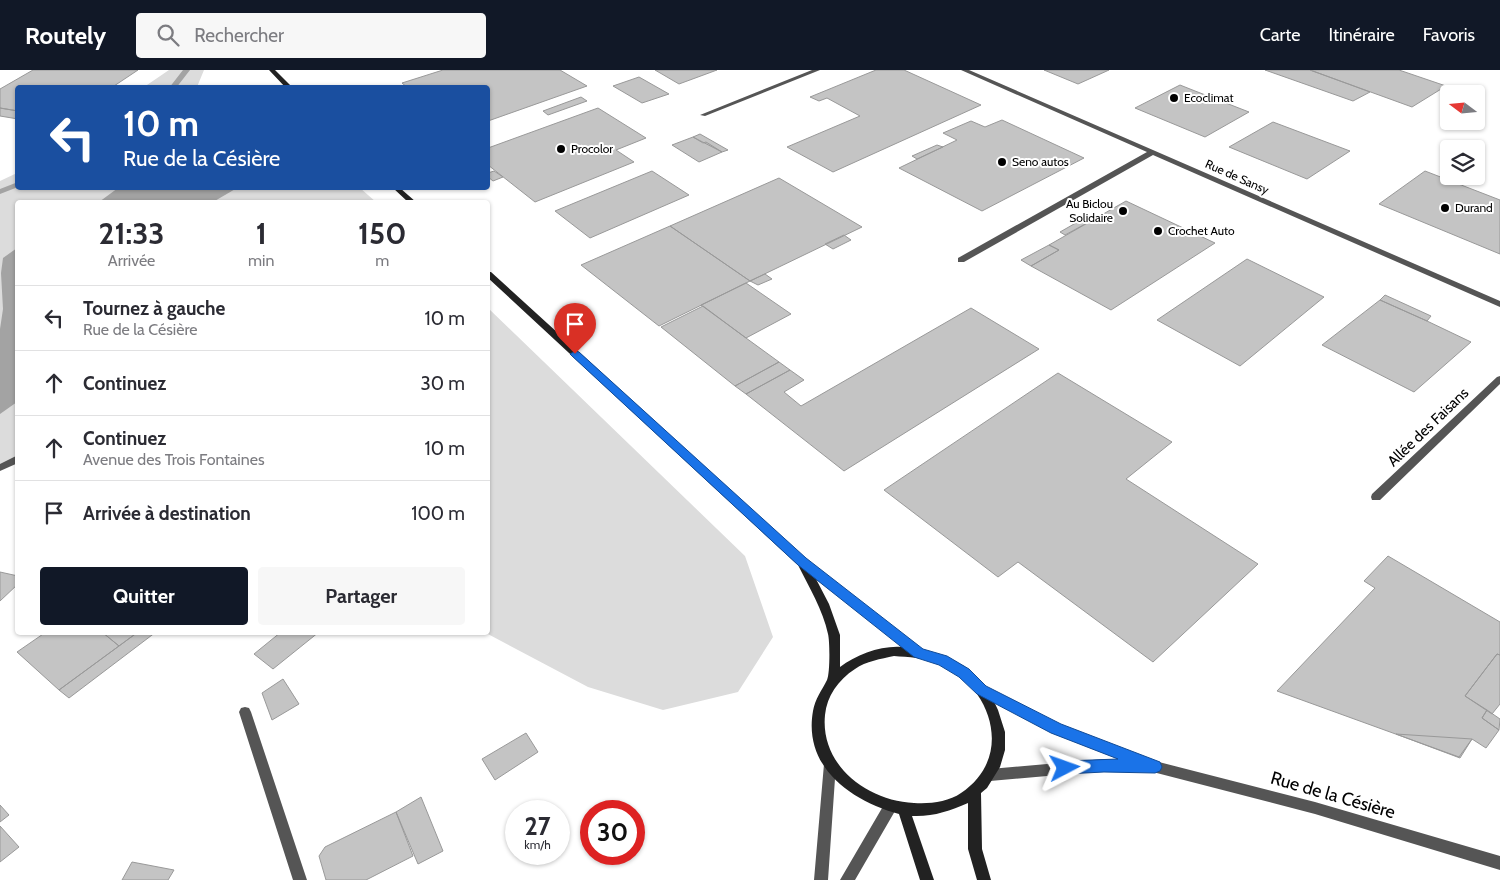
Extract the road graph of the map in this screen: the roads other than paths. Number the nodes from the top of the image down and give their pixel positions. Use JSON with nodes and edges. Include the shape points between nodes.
{"nodes":[{"id":1,"x":272,"y":70,"type":"edge"},
{"id":2,"x":817,"y":70,"type":"edge"},
{"id":3,"x":964,"y":70,"type":"edge"},
{"id":4,"x":287,"y":85,"type":"edge"},
{"id":5,"x":703,"y":115,"type":"dead end"},
{"id":6,"x":1153,"y":152,"type":"junction"},
{"id":7,"x":398,"y":190,"type":"edge"},
{"id":8,"x":410,"y":200,"type":"edge"},
{"id":9,"x":961,"y":260,"type":"dead end"},
{"id":10,"x":490,"y":276,"type":"edge"},
{"id":11,"x":1500,"y":304,"type":"edge"},
{"id":12,"x":1500,"y":379,"type":"edge"},
{"id":13,"x":15,"y":460,"type":"edge"},
{"id":14,"x":0,"y":468,"type":"edge"},
{"id":15,"x":1376,"y":497,"type":"dead end"},
{"id":16,"x":802,"y":562,"type":"junction"},
{"id":17,"x":919,"y":653,"type":"junction"},
{"id":18,"x":834,"y":679,"type":"junction"},
{"id":19,"x":982,"y":690,"type":"junction"},
{"id":20,"x":245,"y":712,"type":"dead end"},
{"id":21,"x":830,"y":764,"type":"junction"},
{"id":22,"x":1155,"y":767,"type":"junction"},
{"id":23,"x":990,"y":775,"type":"junction"},
{"id":24,"x":974,"y":792,"type":"junction"},
{"id":25,"x":897,"y":808,"type":"junction"},
{"id":26,"x":1500,"y":863,"type":"edge"},
{"id":27,"x":300,"y":880,"type":"edge"},
{"id":28,"x":820,"y":880,"type":"edge"},
{"id":29,"x":846,"y":880,"type":"edge"},
{"id":30,"x":927,"y":880,"type":"edge"},
{"id":31,"x":984,"y":880,"type":"edge"}],
"edges":[{"from":1,"to":4,"type":"street"},
{"from":2,"to":5,"type":"street"},
{"from":3,"to":6,"type":"street","name":"Rue de Sansy"},
{"from":6,"to":9,"type":"street"},
{"from":6,"to":11,"type":"street","name":"Rue de Sansy"},
{"from":7,"to":8,"type":"street"},
{"from":10,"to":16,"type":"street"},
{"from":12,"to":15,"type":"street","name":"Allée des Faisans"},
{"from":13,"to":14,"type":"street"},
{"from":16,"to":17,"type":"street"},
{"from":16,"to":18,"type":"street","via":[[834,635]]},
{"from":17,"to":18,"type":"street","via":[[894,651],[871,656],[850,665]]},
{"from":17,"to":19,"type":"street","via":[[943,660]]},
{"from":18,"to":21,"type":"street","via":[[822,698],[818,719],[820,742]]},
{"from":19,"to":22,"type":"street","name":"Rue de la Césière","via":[[1056,729]]},
{"from":19,"to":23,"type":"street","via":[[994,710],[1000,732],[998,755]]},
{"from":20,"to":27,"type":"street"},
{"from":21,"to":25,"type":"street","via":[[855,790]]},
{"from":21,"to":28,"type":"street"},
{"from":22,"to":23,"type":"street","name":"Rue de la Césière","via":[[1104,765]]},
{"from":22,"to":26,"type":"street","name":"Rue de la Césière","via":[[1315,808]]},
{"from":23,"to":24,"type":"street"},
{"from":24,"to":25,"type":"street","via":[[953,804],[929,810]]},
{"from":24,"to":31,"type":"street","via":[[975,849]]},
{"from":25,"to":29,"type":"street"},
{"from":25,"to":30,"type":"street"}]}
